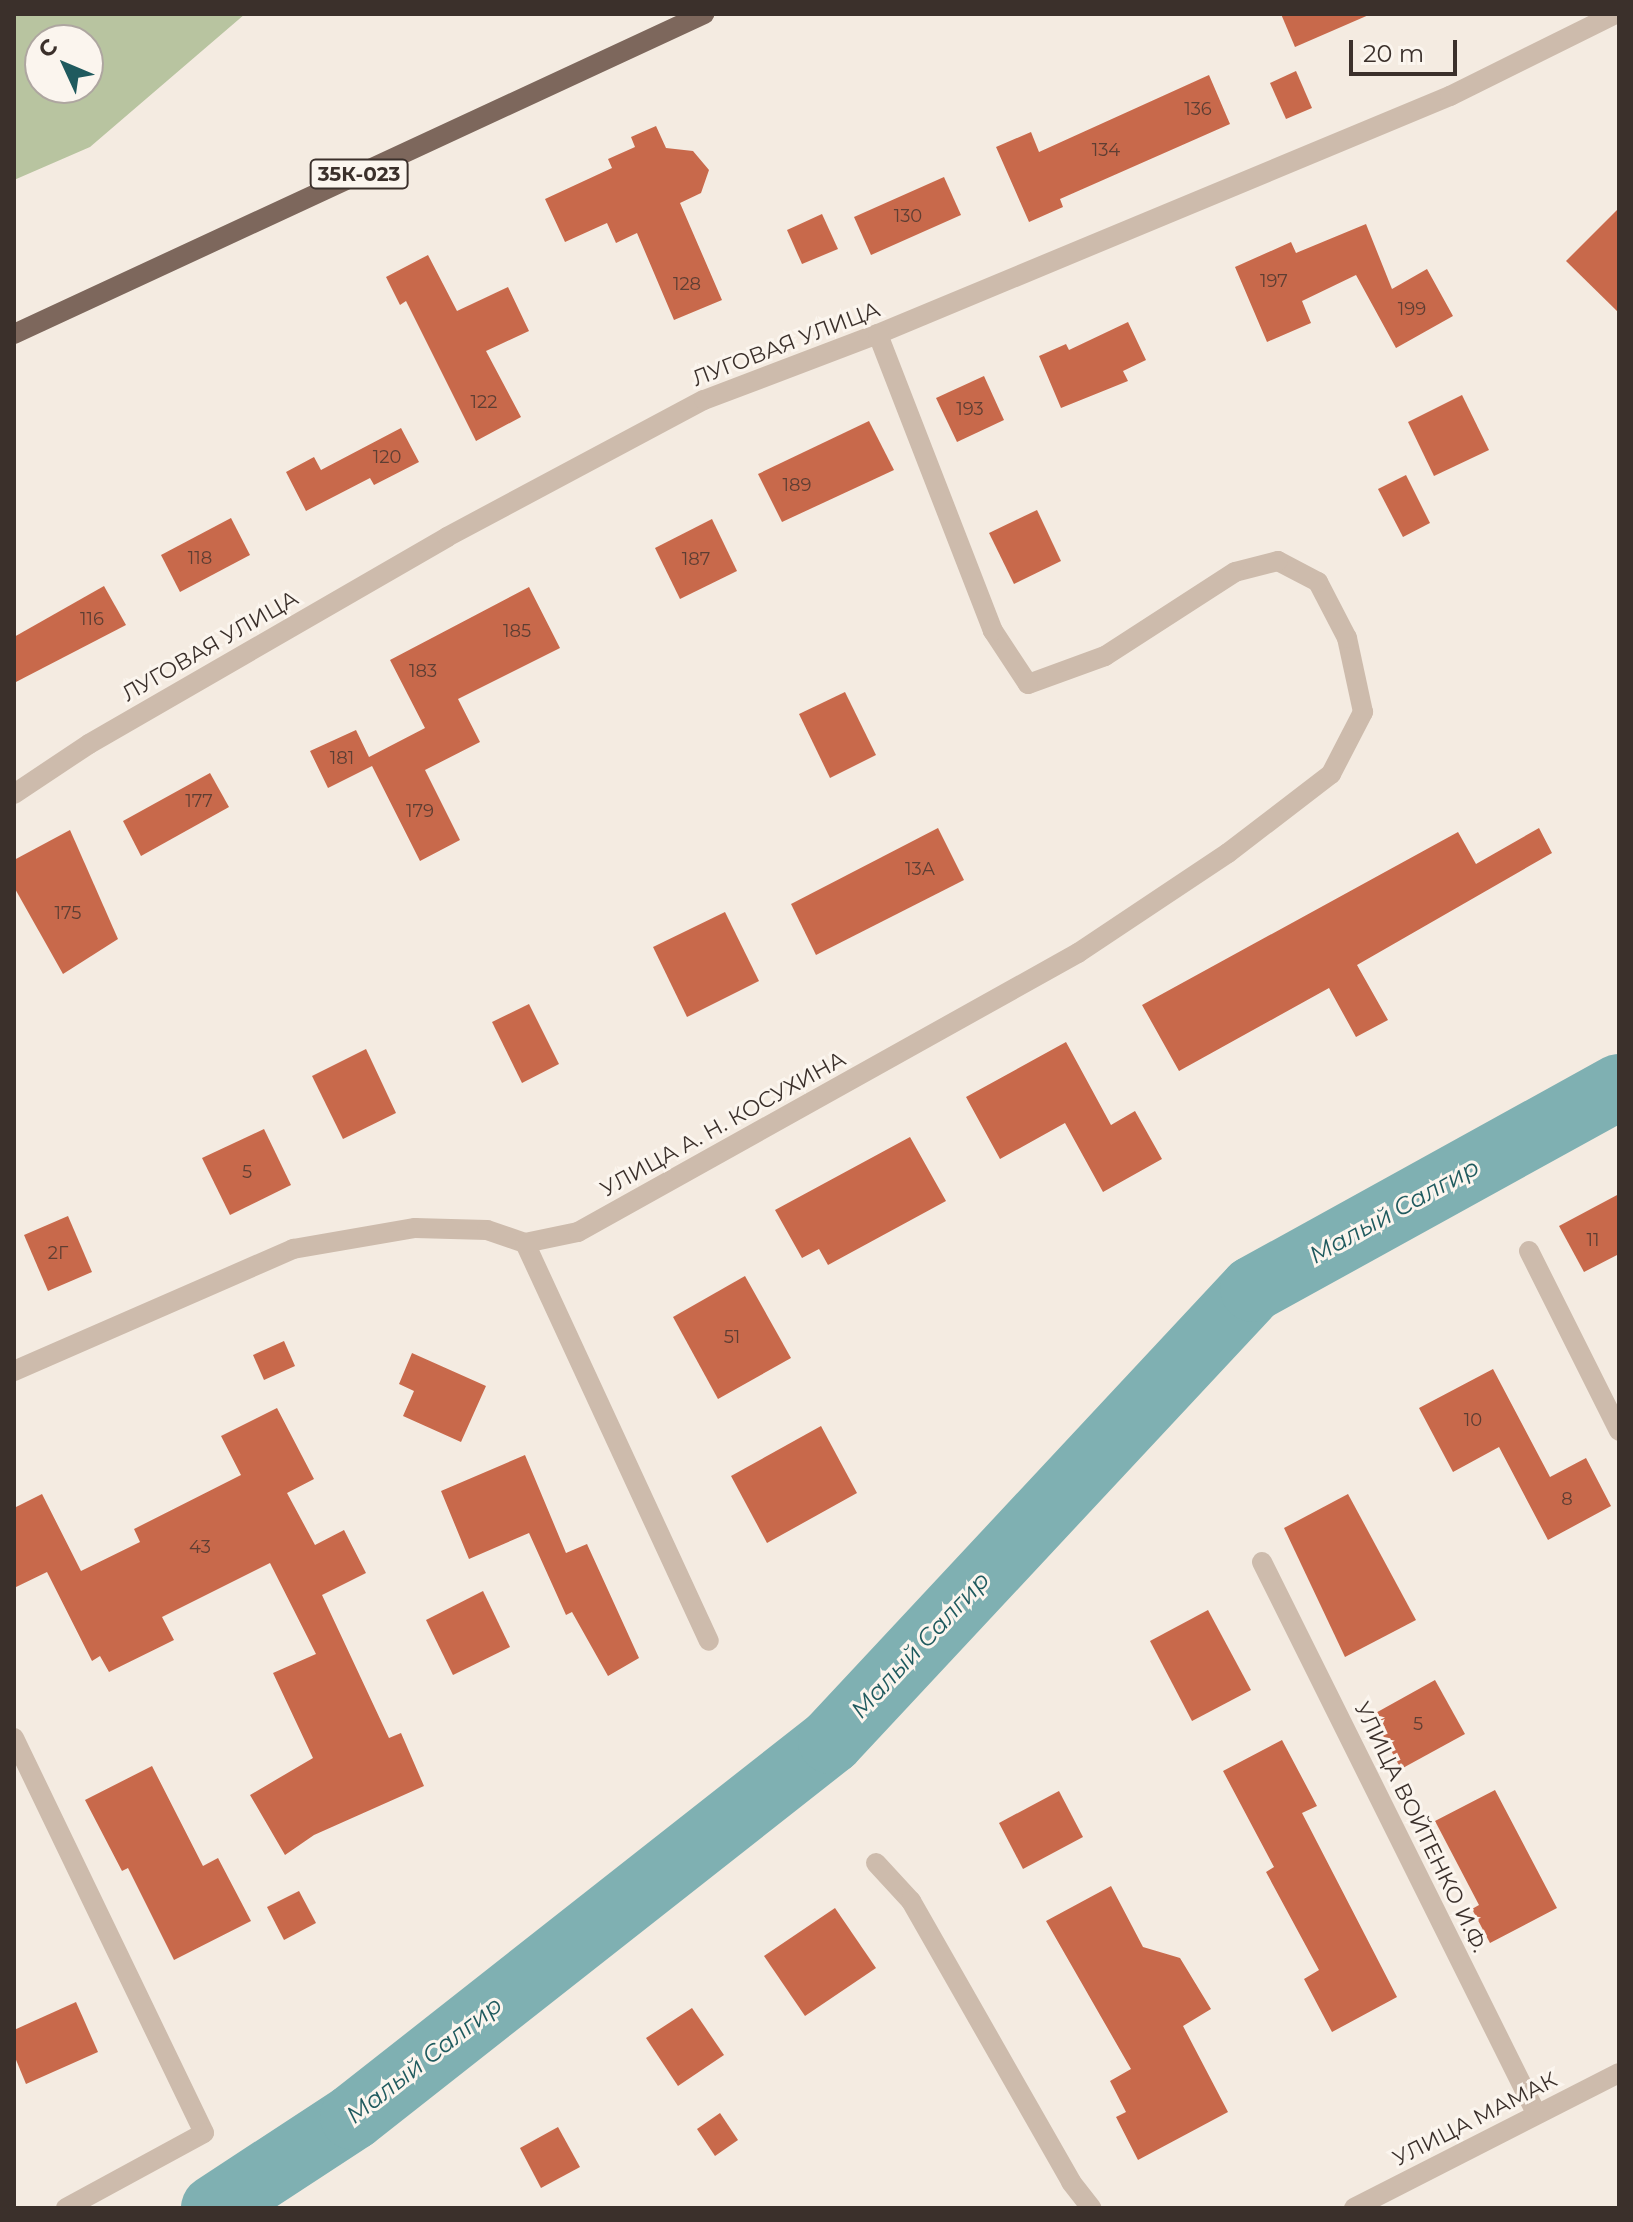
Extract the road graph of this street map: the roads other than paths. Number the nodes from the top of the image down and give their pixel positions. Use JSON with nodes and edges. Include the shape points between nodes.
{"nodes":[{"id":1,"x":704,"y":14,"type":"edge"},
{"id":2,"x":1615,"y":14,"type":"edge"},
{"id":3,"x":14,"y":334,"type":"edge"},
{"id":4,"x":878,"y":334,"type":"junction"},
{"id":5,"x":14,"y":794,"type":"edge"},
{"id":6,"x":525,"y":1243,"type":"junction"},
{"id":7,"x":1529,"y":1251,"type":"dead end"},
{"id":8,"x":14,"y":1371,"type":"edge"},
{"id":9,"x":1619,"y":1431,"type":"edge"},
{"id":10,"x":1262,"y":1562,"type":"dead end"},
{"id":11,"x":709,"y":1641,"type":"dead end"},
{"id":12,"x":14,"y":1738,"type":"edge"},
{"id":13,"x":876,"y":1863,"type":"dead end"},
{"id":14,"x":1619,"y":2073,"type":"edge"},
{"id":15,"x":1536,"y":2113,"type":"junction"},
{"id":16,"x":66,"y":2208,"type":"edge"},
{"id":17,"x":1091,"y":2208,"type":"edge"},
{"id":18,"x":1354,"y":2208,"type":"edge"}],
"edges":[{"from":1,"to":3,"type":"main road","number":"35К-023"},
{"from":2,"to":4,"type":"street","name":"ЛУГОВАЯ УЛИЦА","via":[[1450,96]]},
{"from":4,"to":5,"type":"street","name":"ЛУГОВАЯ УЛИЦА","via":[[704,400],[447,537],[89,744]]},
{"from":4,"to":6,"type":"street","name":"УЛИЦА А. Н. КОСУХИНА","via":[[993,631],[1028,684],[1105,656],[1235,572],[1278,561],[1318,582],[1347,638],[1363,712],[1331,774],[1228,853],[1078,953],[578,1232]]},
{"from":6,"to":8,"type":"street","via":[[487,1230],[415,1228],[293,1249]]},
{"from":6,"to":11,"type":"street"},
{"from":7,"to":9,"type":"street"},
{"from":10,"to":15,"type":"street","name":"УЛИЦА ВОЙТЕНКО И.Ф."},
{"from":12,"to":16,"type":"street","via":[[204,2133]]},
{"from":13,"to":17,"type":"street","via":[[911,1901],[1071,2182]]},
{"from":14,"to":15,"type":"street","name":"УЛИЦА МАМАК"},
{"from":15,"to":18,"type":"street","name":"УЛИЦА МАМАК"}]}
